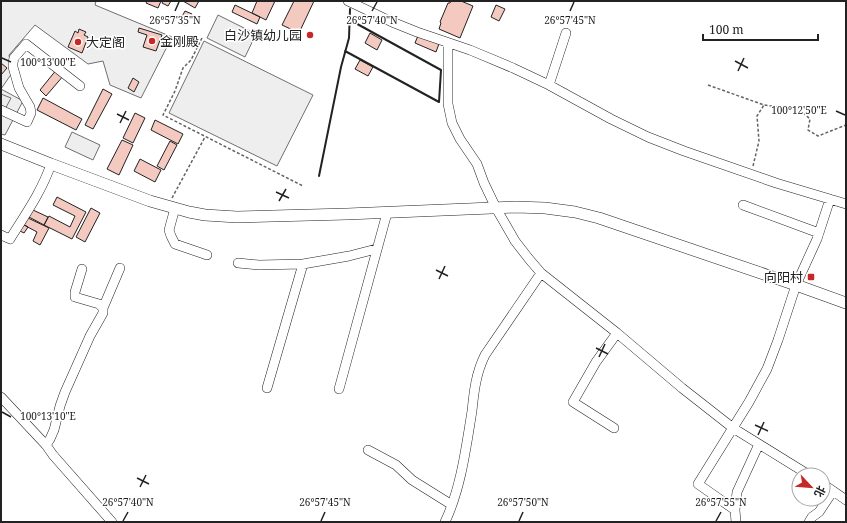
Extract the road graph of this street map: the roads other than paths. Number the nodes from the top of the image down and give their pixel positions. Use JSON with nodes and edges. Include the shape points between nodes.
{"nodes":[{"id":1,"x":348,"y":1,"type":"edge"},
{"id":2,"x":566,"y":33,"type":"dead end"},
{"id":3,"x":448,"y":43,"type":"junction"},
{"id":4,"x":549,"y":85,"type":"junction"},
{"id":5,"x":80,"y":86,"type":"dead end"},
{"id":6,"x":1,"y":110,"type":"edge"},
{"id":7,"x":1,"y":144,"type":"edge"},
{"id":8,"x":51,"y":164,"type":"junction"},
{"id":9,"x":830,"y":199,"type":"junction"},
{"id":10,"x":846,"y":204,"type":"edge"},
{"id":11,"x":743,"y":205,"type":"dead end"},
{"id":12,"x":171,"y":207,"type":"junction"},
{"id":13,"x":496,"y":208,"type":"junction"},
{"id":14,"x":387,"y":213,"type":"junction"},
{"id":15,"x":819,"y":233,"type":"junction"},
{"id":16,"x":1,"y":235,"type":"edge"},
{"id":17,"x":376,"y":249,"type":"junction"},
{"id":18,"x":206,"y":256,"type":"dead end"},
{"id":19,"x":238,"y":263,"type":"dead end"},
{"id":20,"x":303,"y":264,"type":"junction"},
{"id":21,"x":120,"y":268,"type":"dead end"},
{"id":22,"x":82,"y":269,"type":"dead end"},
{"id":23,"x":541,"y":273,"type":"junction"},
{"id":24,"x":796,"y":285,"type":"junction"},
{"id":25,"x":846,"y":303,"type":"edge"},
{"id":26,"x":102,"y":312,"type":"junction"},
{"id":27,"x":617,"y":333,"type":"junction"},
{"id":28,"x":267,"y":388,"type":"dead end"},
{"id":29,"x":339,"y":388,"type":"dead end"},
{"id":30,"x":1,"y":397,"type":"edge"},
{"id":31,"x":614,"y":428,"type":"dead end"},
{"id":32,"x":733,"y":428,"type":"junction"},
{"id":33,"x":759,"y":444,"type":"junction"},
{"id":34,"x":46,"y":445,"type":"junction"},
{"id":35,"x":368,"y":450,"type":"dead end"},
{"id":36,"x":796,"y":467,"type":"edge"},
{"id":37,"x":833,"y":491,"type":"joint"},
{"id":38,"x":846,"y":500,"type":"edge"},
{"id":39,"x":452,"y":504,"type":"junction"},
{"id":40,"x":735,"y":510,"type":"junction"},
{"id":41,"x":112,"y":522,"type":"edge"},
{"id":42,"x":445,"y":522,"type":"edge"},
{"id":43,"x":736,"y":522,"type":"edge"},
{"id":44,"x":809,"y":522,"type":"edge"}],
"edges":[{"from":1,"to":3,"type":"street","via":[[392,22]]},
{"from":2,"to":4,"type":"street"},
{"from":3,"to":4,"type":"street"},
{"from":3,"to":13,"type":"street","via":[[448,104],[452,123],[477,164]]},
{"from":4,"to":9,"type":"street","via":[[611,120],[648,137]]},
{"from":5,"to":6,"type":"street","via":[[26,44],[14,58],[13,67],[19,88],[31,113],[27,122]]},
{"from":7,"to":8,"type":"main road"},
{"from":8,"to":12,"type":"main road"},
{"from":8,"to":16,"type":"street","via":[[41,189],[10,239]]},
{"from":9,"to":10,"type":"street"},
{"from":9,"to":15,"type":"street"},
{"from":11,"to":15,"type":"street"},
{"from":12,"to":14,"type":"main road","via":[[205,215],[237,217]]},
{"from":12,"to":18,"type":"street","via":[[169,230],[175,244]]},
{"from":13,"to":14,"type":"main road"},
{"from":13,"to":23,"type":"street","via":[[515,242]]},
{"from":13,"to":24,"type":"main road","via":[[545,208],[599,218]]},
{"from":14,"to":17,"type":"street"},
{"from":15,"to":24,"type":"street"},
{"from":17,"to":20,"type":"street"},
{"from":17,"to":29,"type":"street"},
{"from":19,"to":20,"type":"street"},
{"from":20,"to":28,"type":"street"},
{"from":21,"to":26,"type":"street"},
{"from":22,"to":26,"type":"street","via":[[75,297],[99,304]]},
{"from":23,"to":27,"type":"street"},
{"from":23,"to":39,"type":"street","via":[[481,362]]},
{"from":24,"to":25,"type":"main road"},
{"from":24,"to":32,"type":"street","via":[[767,369]]},
{"from":26,"to":34,"type":"street","via":[[65,392],[54,430]]},
{"from":27,"to":31,"type":"street","via":[[596,362],[573,402]]},
{"from":27,"to":32,"type":"street"},
{"from":30,"to":34,"type":"street"},
{"from":32,"to":33,"type":"street"},
{"from":32,"to":40,"type":"street","via":[[698,484]]},
{"from":33,"to":36,"type":"street"},
{"from":33,"to":40,"type":"street","via":[[737,492]]},
{"from":34,"to":41,"type":"street"},
{"from":35,"to":39,"type":"street","via":[[396,465],[412,480]]},
{"from":37,"to":38,"type":"street"},
{"from":37,"to":44,"type":"street","via":[[820,512],[812,516]]},
{"from":39,"to":42,"type":"street"},
{"from":40,"to":43,"type":"street"}]}
